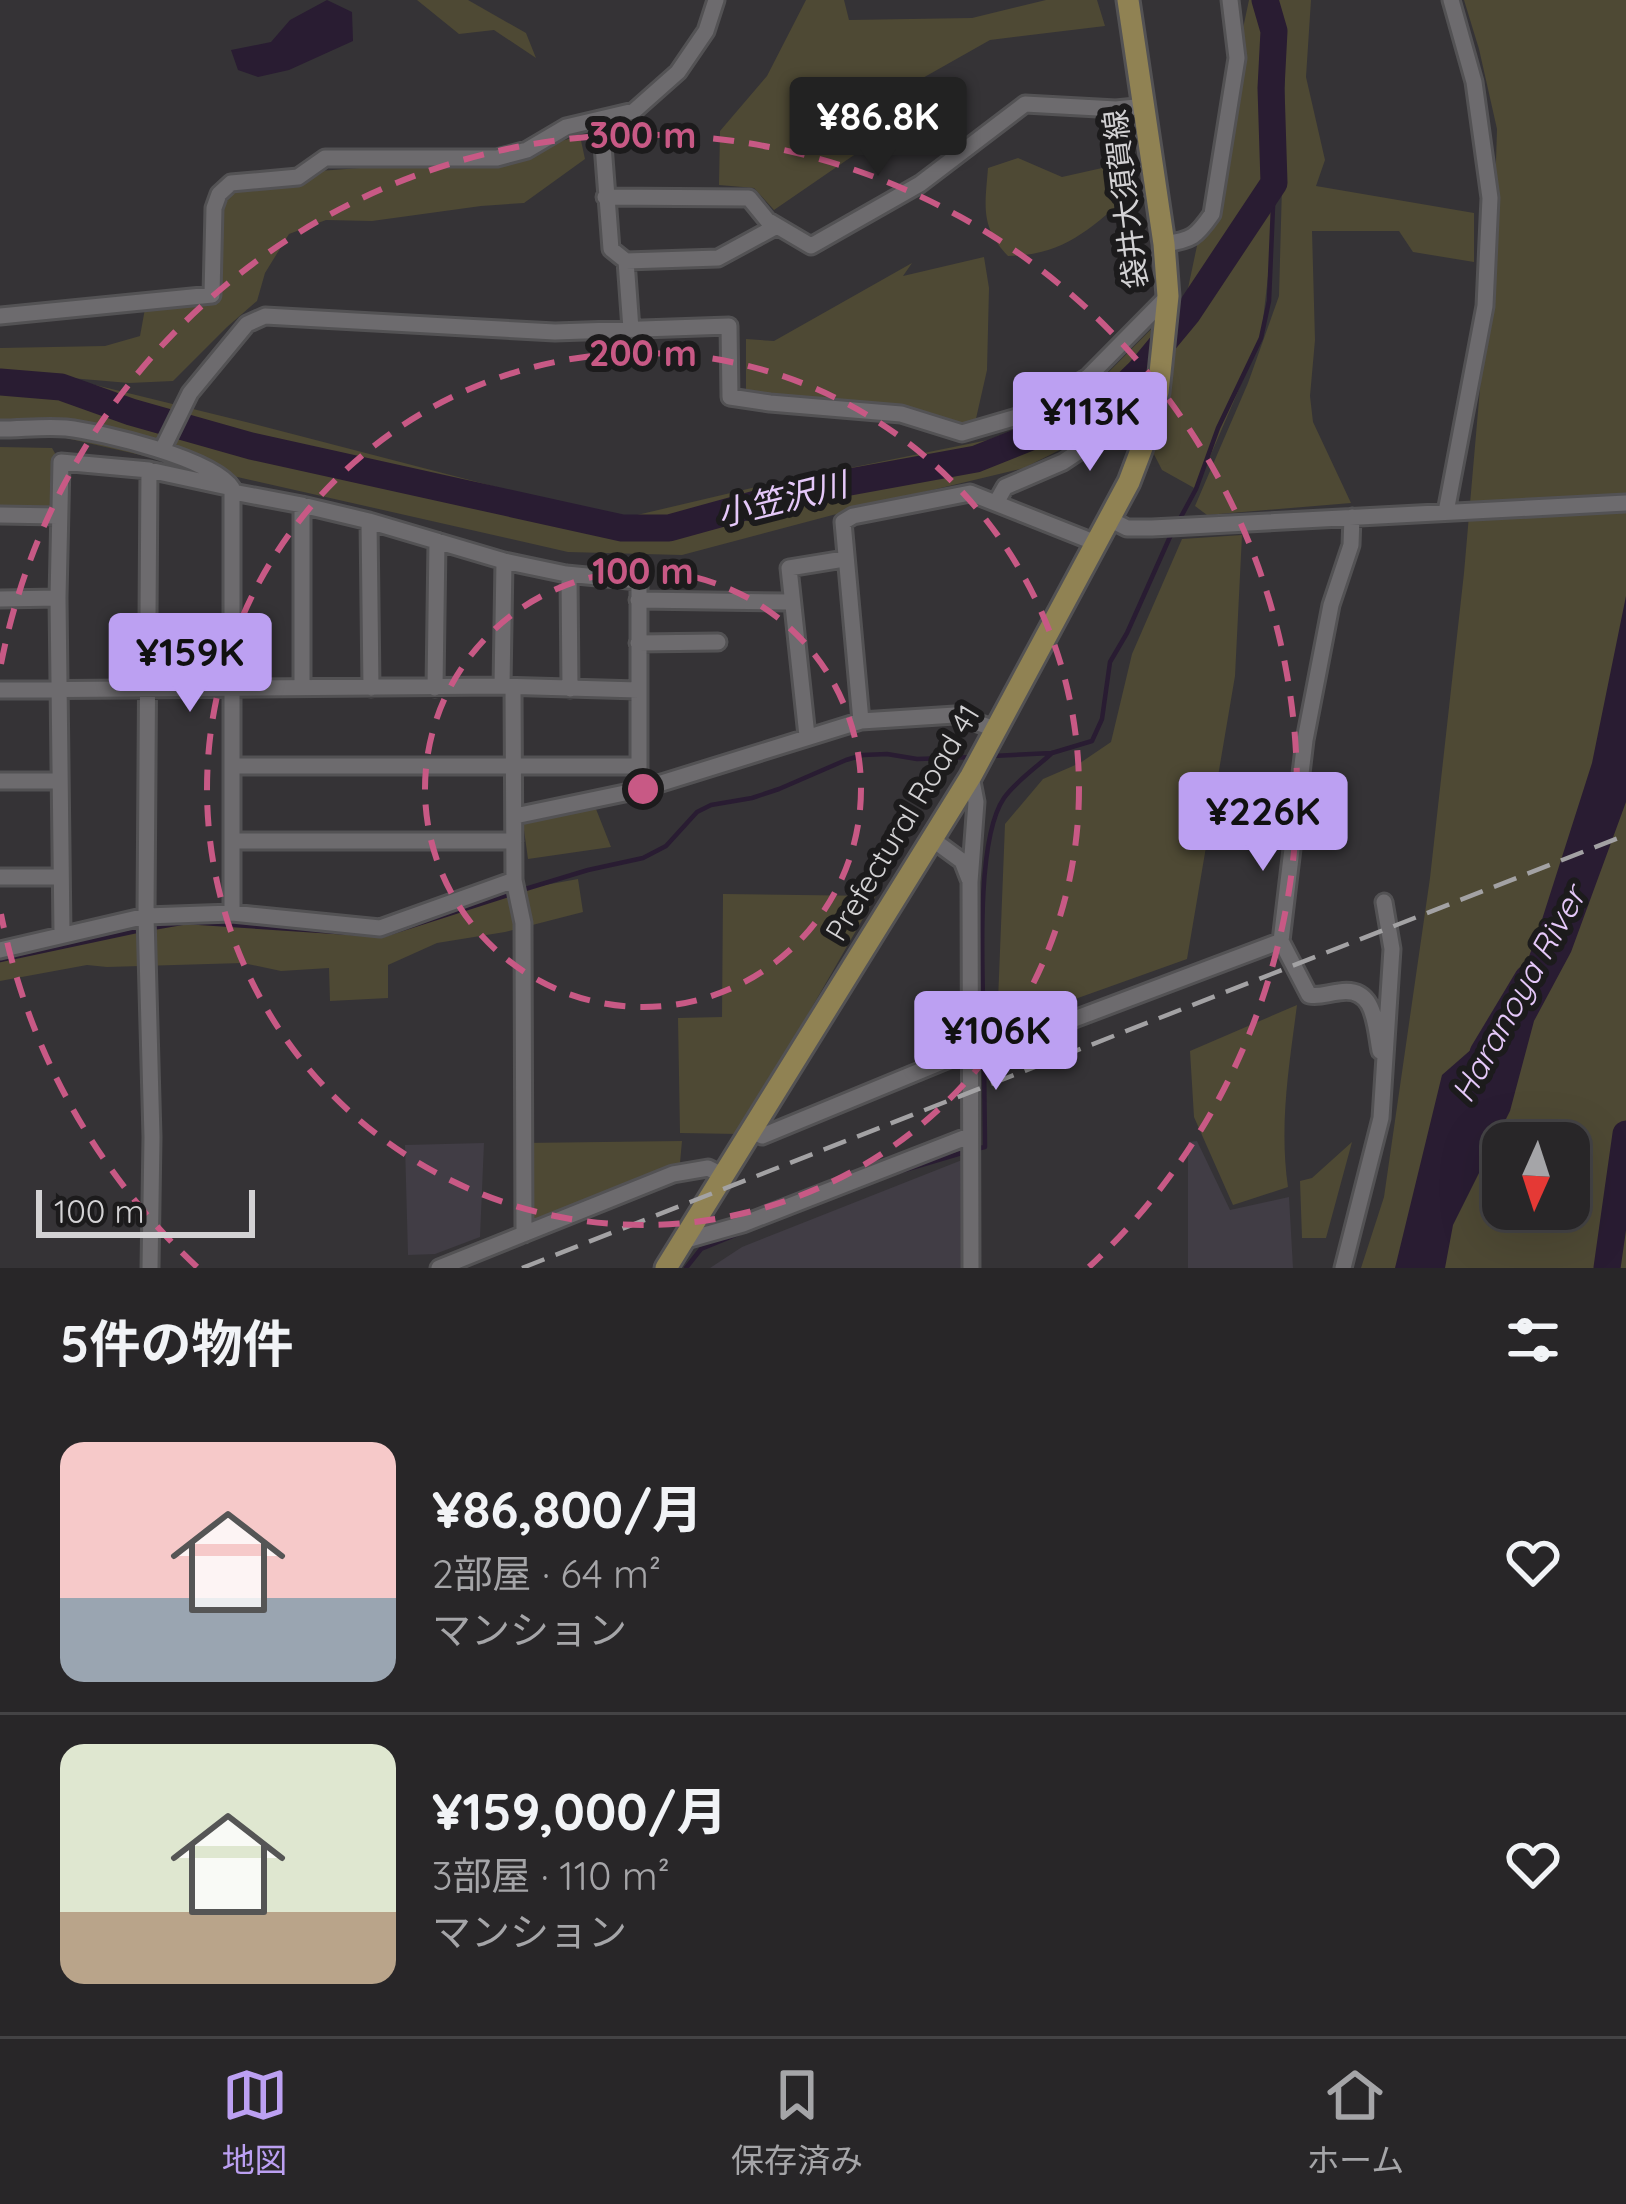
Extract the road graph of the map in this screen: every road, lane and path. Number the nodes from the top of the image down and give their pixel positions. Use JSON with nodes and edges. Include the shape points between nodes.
{"nodes":[{"id":1,"x":716,"y":0,"type":"edge"},
{"id":2,"x":1128,"y":0,"type":"edge"},
{"id":3,"x":1231,"y":0,"type":"edge"},
{"id":4,"x":1451,"y":0,"type":"edge"},
{"id":5,"x":1146,"y":106,"type":"junction"},
{"id":6,"x":601,"y":118,"type":"junction"},
{"id":7,"x":605,"y":196,"type":"junction"},
{"id":8,"x":777,"y":226,"type":"junction"},
{"id":9,"x":1164,"y":244,"type":"junction"},
{"id":10,"x":626,"y":261,"type":"junction"},
{"id":11,"x":1168,"y":306,"type":"junction"},
{"id":12,"x":0,"y":316,"type":"edge"},
{"id":13,"x":631,"y":328,"type":"junction"},
{"id":14,"x":1156,"y":401,"type":"junction"},
{"id":15,"x":0,"y":429,"type":"edge"},
{"id":16,"x":162,"y":450,"type":"junction"},
{"id":17,"x":149,"y":470,"type":"junction"},
{"id":18,"x":232,"y":490,"type":"junction"},
{"id":19,"x":996,"y":503,"type":"junction"},
{"id":20,"x":1626,"y":503,"type":"edge"},
{"id":21,"x":302,"y":505,"type":"junction"},
{"id":22,"x":1453,"y":512,"type":"junction"},
{"id":23,"x":0,"y":515,"type":"edge"},
{"id":24,"x":58,"y":516,"type":"junction"},
{"id":25,"x":1352,"y":517,"type":"junction"},
{"id":26,"x":1109,"y":519,"type":"junction"},
{"id":27,"x":369,"y":521,"type":"junction"},
{"id":28,"x":437,"y":541,"type":"junction"},
{"id":29,"x":1096,"y":542,"type":"junction"},
{"id":30,"x":844,"y":559,"type":"junction"},
{"id":31,"x":504,"y":561,"type":"junction"},
{"id":32,"x":569,"y":575,"type":"junction"},
{"id":33,"x":0,"y":598,"type":"edge"},
{"id":34,"x":58,"y":598,"type":"junction"},
{"id":35,"x":638,"y":600,"type":"junction"},
{"id":36,"x":790,"y":602,"type":"junction"},
{"id":37,"x":718,"y":642,"type":"dead end"},
{"id":38,"x":638,"y":644,"type":"junction"},
{"id":39,"x":507,"y":687,"type":"junction"},
{"id":40,"x":232,"y":688,"type":"junction"},
{"id":41,"x":302,"y":688,"type":"junction"},
{"id":42,"x":371,"y":688,"type":"junction"},
{"id":43,"x":435,"y":688,"type":"junction"},
{"id":44,"x":570,"y":688,"type":"junction"},
{"id":45,"x":0,"y":690,"type":"edge"},
{"id":46,"x":60,"y":690,"type":"junction"},
{"id":47,"x":638,"y":690,"type":"junction"},
{"id":48,"x":146,"y":691,"type":"junction"},
{"id":49,"x":861,"y":721,"type":"junction"},
{"id":50,"x":994,"y":729,"type":"junction"},
{"id":51,"x":807,"y":736,"type":"junction"},
{"id":52,"x":234,"y":766,"type":"junction"},
{"id":53,"x":639,"y":766,"type":"junction"},
{"id":54,"x":514,"y":768,"type":"junction"},
{"id":55,"x":971,"y":776,"type":"junction"},
{"id":56,"x":0,"y":781,"type":"edge"},
{"id":57,"x":60,"y":782,"type":"junction"},
{"id":58,"x":639,"y":790,"type":"junction"},
{"id":59,"x":515,"y":816,"type":"junction"},
{"id":60,"x":932,"y":839,"type":"junction"},
{"id":61,"x":233,"y":841,"type":"junction"},
{"id":62,"x":514,"y":842,"type":"junction"},
{"id":63,"x":0,"y":877,"type":"edge"},
{"id":64,"x":61,"y":877,"type":"junction"},
{"id":65,"x":514,"y":880,"type":"junction"},
{"id":66,"x":970,"y":882,"type":"junction"},
{"id":67,"x":1384,"y":902,"type":"dead end"},
{"id":68,"x":232,"y":913,"type":"junction"},
{"id":69,"x":146,"y":916,"type":"junction"},
{"id":70,"x":62,"y":934,"type":"junction"},
{"id":71,"x":1280,"y":941,"type":"junction"},
{"id":72,"x":0,"y":950,"type":"edge"},
{"id":73,"x":971,"y":1054,"type":"junction"},
{"id":74,"x":1384,"y":1079,"type":"junction"},
{"id":75,"x":751,"y":1130,"type":"junction"},
{"id":76,"x":969,"y":1136,"type":"junction"},
{"id":77,"x":722,"y":1175,"type":"junction"},
{"id":78,"x":524,"y":1234,"type":"junction"},
{"id":79,"x":683,"y":1240,"type":"junction"},
{"id":80,"x":150,"y":1268,"type":"edge"},
{"id":81,"x":440,"y":1268,"type":"edge"},
{"id":82,"x":665,"y":1268,"type":"edge"},
{"id":83,"x":971,"y":1268,"type":"edge"},
{"id":84,"x":1343,"y":1268,"type":"edge"}],
"edges":[{"from":1,"to":6,"type":"street","via":[[678,72],[634,111]]},
{"from":2,"to":5,"type":"main road","name":"袋井大須賀線"},
{"from":3,"to":9,"type":"street","via":[[1237,58],[1211,214],[1189,241]]},
{"from":4,"to":22,"type":"street","via":[[1474,82],[1490,198],[1486,306]]},
{"from":5,"to":8,"type":"street","via":[[1025,104],[920,184],[811,246]]},
{"from":5,"to":9,"type":"main road","name":"袋井大須賀線"},
{"from":6,"to":7,"type":"street"},
{"from":6,"to":12,"type":"street","via":[[497,158],[325,158],[298,176],[231,183],[214,208],[212,295]]},
{"from":7,"to":8,"type":"street","via":[[749,198]]},
{"from":7,"to":10,"type":"street","via":[[610,249]]},
{"from":8,"to":10,"type":"street","via":[[718,258]]},
{"from":9,"to":11,"type":"main road","name":"袋井大須賀線"},
{"from":10,"to":13,"type":"street"},
{"from":11,"to":13,"type":"street","via":[[1088,377],[1027,414],[962,433],[901,414],[730,397],[729,326]]},
{"from":11,"to":14,"type":"main road","name":"袋井大須賀線"},
{"from":13,"to":16,"type":"street","via":[[555,332],[265,316],[248,324],[190,393]]},
{"from":14,"to":19,"type":"street","via":[[1064,462],[1005,487]]},
{"from":14,"to":26,"type":"main road","name":"Prefectural Road 41"},
{"from":15,"to":16,"type":"street","via":[[66,428]]},
{"from":16,"to":18,"type":"street","via":[[225,477]]},
{"from":17,"to":18,"type":"street"},
{"from":17,"to":24,"type":"street","via":[[62,462]]},
{"from":17,"to":48,"type":"street"},
{"from":18,"to":21,"type":"street"},
{"from":18,"to":40,"type":"street"},
{"from":19,"to":29,"type":"street"},
{"from":19,"to":30,"type":"street","via":[[970,493],[853,516],[843,522]]},
{"from":20,"to":22,"type":"street"},
{"from":21,"to":27,"type":"street"},
{"from":21,"to":41,"type":"street"},
{"from":22,"to":25,"type":"street"},
{"from":23,"to":24,"type":"street"},
{"from":24,"to":34,"type":"street"},
{"from":25,"to":26,"type":"street","via":[[1127,528]]},
{"from":25,"to":71,"type":"street","via":[[1305,740]]},
{"from":26,"to":29,"type":"main road","name":"Prefectural Road 41"},
{"from":27,"to":28,"type":"street"},
{"from":27,"to":42,"type":"street"},
{"from":28,"to":31,"type":"street"},
{"from":28,"to":43,"type":"street"},
{"from":29,"to":50,"type":"main road","name":"Prefectural Road 41"},
{"from":30,"to":36,"type":"street","via":[[789,568]]},
{"from":30,"to":49,"type":"street"},
{"from":31,"to":32,"type":"street"},
{"from":31,"to":39,"type":"street"},
{"from":32,"to":35,"type":"street","via":[[639,581]]},
{"from":32,"to":44,"type":"street"},
{"from":33,"to":34,"type":"street"},
{"from":34,"to":46,"type":"street"},
{"from":35,"to":36,"type":"street"},
{"from":35,"to":38,"type":"street"},
{"from":36,"to":51,"type":"street"},
{"from":37,"to":38,"type":"street"},
{"from":38,"to":47,"type":"street"},
{"from":39,"to":43,"type":"street"},
{"from":39,"to":44,"type":"street"},
{"from":39,"to":54,"type":"street"},
{"from":40,"to":41,"type":"street"},
{"from":40,"to":48,"type":"street"},
{"from":40,"to":52,"type":"street"},
{"from":41,"to":42,"type":"street"},
{"from":42,"to":43,"type":"street"},
{"from":44,"to":47,"type":"street"},
{"from":45,"to":46,"type":"street"},
{"from":46,"to":48,"type":"street"},
{"from":46,"to":57,"type":"street"},
{"from":47,"to":53,"type":"street"},
{"from":48,"to":69,"type":"street"},
{"from":49,"to":50,"type":"street","via":[[955,715]]},
{"from":49,"to":51,"type":"street"},
{"from":50,"to":55,"type":"main road","name":"Prefectural Road 41"},
{"from":51,"to":58,"type":"street"},
{"from":52,"to":54,"type":"street"},
{"from":52,"to":61,"type":"street"},
{"from":53,"to":54,"type":"street"},
{"from":53,"to":58,"type":"street"},
{"from":54,"to":59,"type":"street"},
{"from":55,"to":60,"type":"main road","name":"Prefectural Road 41"},
{"from":55,"to":66,"type":"street"},
{"from":56,"to":57,"type":"street"},
{"from":57,"to":64,"type":"street"},
{"from":58,"to":59,"type":"street"},
{"from":59,"to":62,"type":"street"},
{"from":60,"to":66,"type":"street","via":[[962,861]]},
{"from":60,"to":75,"type":"main road","name":"Prefectural Road 41"},
{"from":61,"to":62,"type":"street"},
{"from":61,"to":68,"type":"street"},
{"from":62,"to":65,"type":"street"},
{"from":63,"to":64,"type":"street"},
{"from":64,"to":70,"type":"street"},
{"from":65,"to":68,"type":"street","via":[[380,928]]},
{"from":65,"to":78,"type":"street","via":[[523,923]]},
{"from":66,"to":73,"type":"street"},
{"from":67,"to":74,"type":"street","via":[[1392,949]]},
{"from":68,"to":69,"type":"street"},
{"from":69,"to":70,"type":"street"},
{"from":69,"to":80,"type":"street"},
{"from":70,"to":72,"type":"street"},
{"from":71,"to":73,"type":"street"},
{"from":71,"to":74,"type":"street","via":[[1309,995],[1358,991],[1367,998]]},
{"from":73,"to":75,"type":"street","via":[[762,1136]]},
{"from":73,"to":76,"type":"street"},
{"from":74,"to":84,"type":"street"},
{"from":75,"to":77,"type":"main road","name":"Prefectural Road 41"},
{"from":76,"to":79,"type":"street"},
{"from":76,"to":83,"type":"street"},
{"from":77,"to":78,"type":"street","via":[[709,1168],[673,1174]]},
{"from":77,"to":79,"type":"main road","name":"Prefectural Road 41"},
{"from":78,"to":81,"type":"street"},
{"from":79,"to":82,"type":"main road","name":"Prefectural Road 41"}]}
